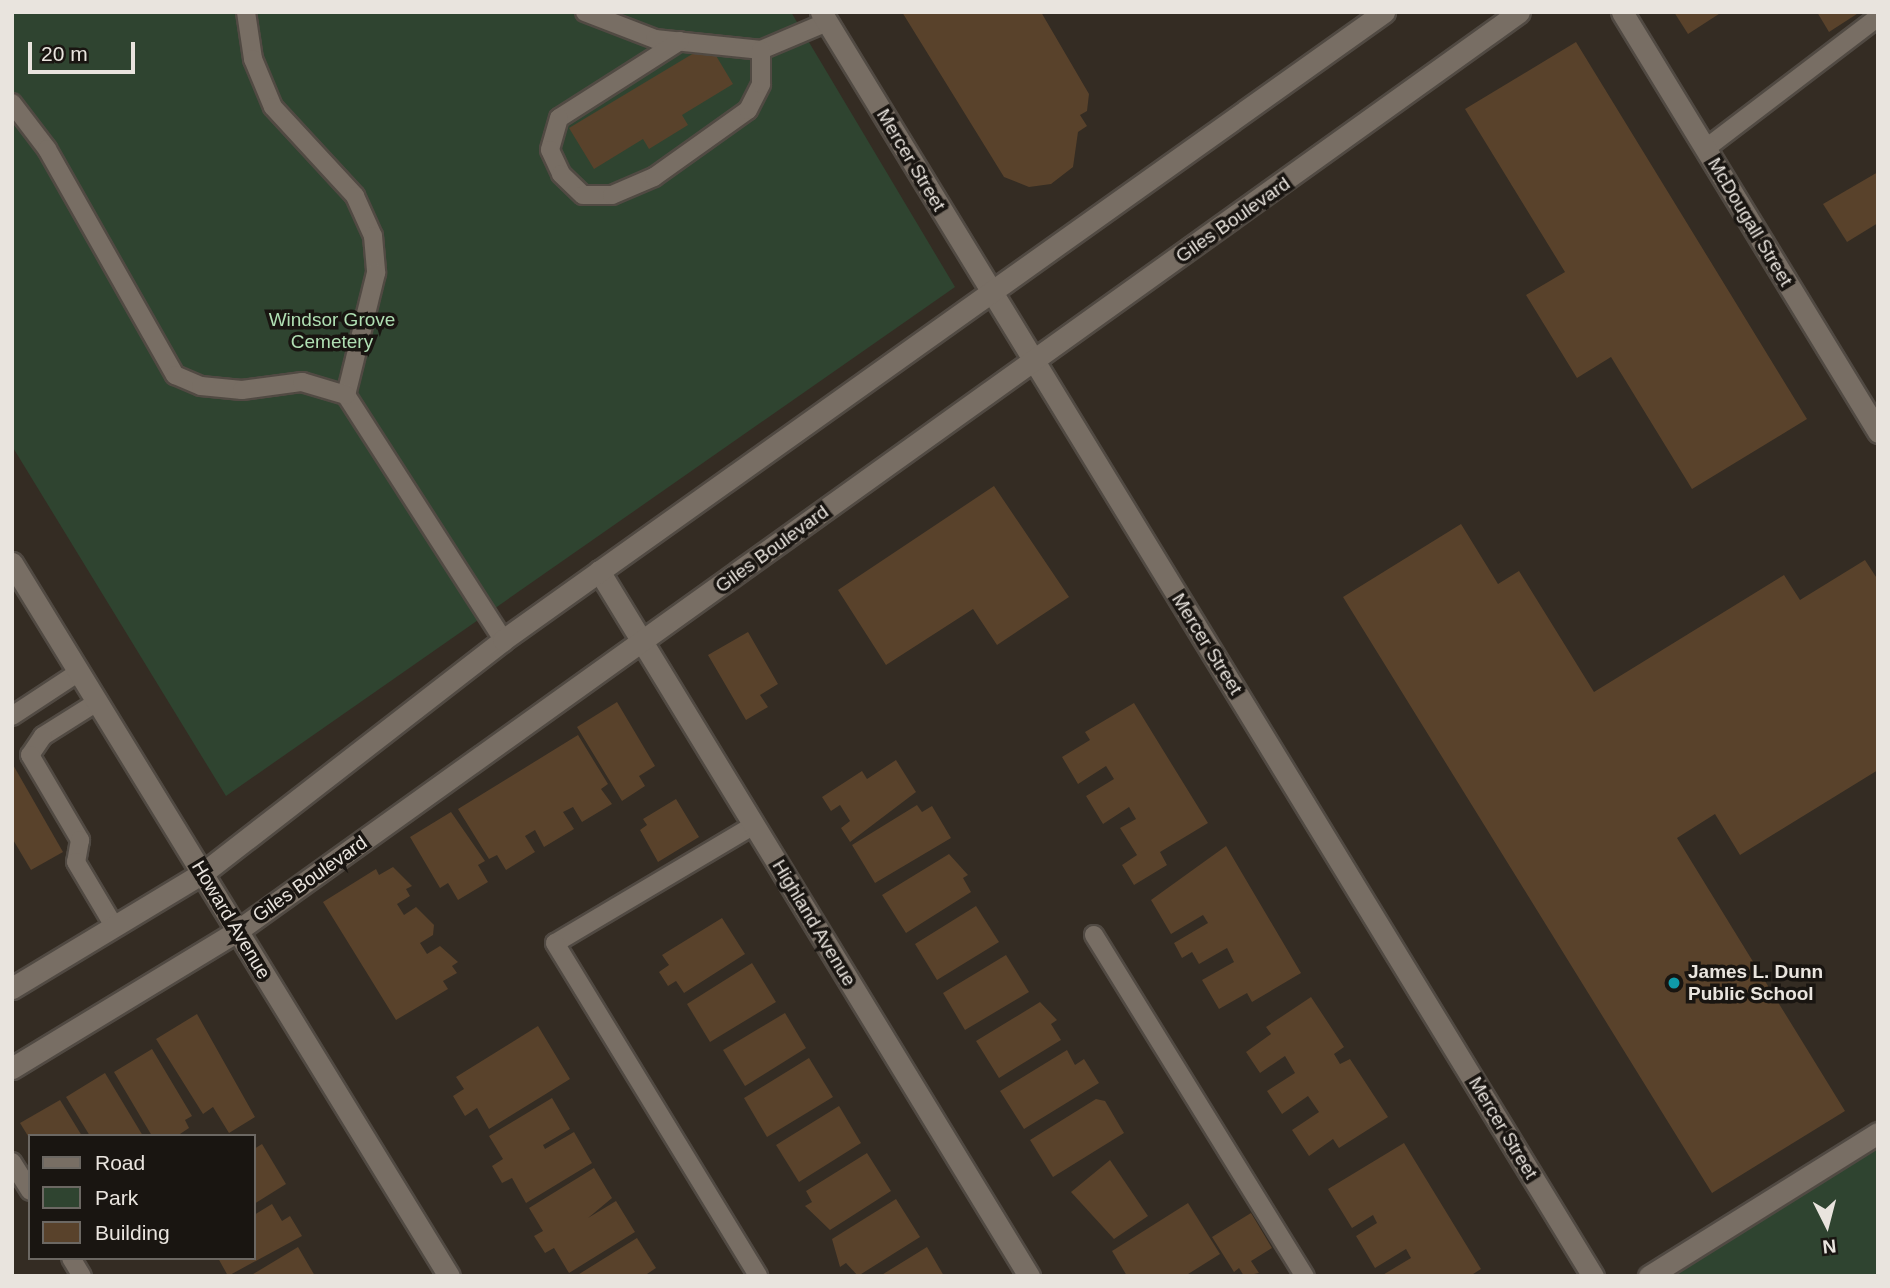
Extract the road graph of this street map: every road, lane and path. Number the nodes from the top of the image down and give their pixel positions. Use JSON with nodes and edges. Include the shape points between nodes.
{"nodes":[{"id":1,"x":246,"y":12,"type":"edge"},
{"id":2,"x":585,"y":12,"type":"edge"},
{"id":3,"x":1384,"y":12,"type":"edge"},
{"id":4,"x":1519,"y":12,"type":"edge"},
{"id":5,"x":1622,"y":12,"type":"edge"},
{"id":6,"x":824,"y":17,"type":"edge"},
{"id":7,"x":1878,"y":17,"type":"edge"},
{"id":8,"x":680,"y":41,"type":"junction"},
{"id":9,"x":761,"y":50,"type":"junction"},
{"id":10,"x":12,"y":103,"type":"edge"},
{"id":11,"x":1705,"y":149,"type":"junction"},
{"id":12,"x":992,"y":292,"type":"junction"},
{"id":13,"x":1034,"y":362,"type":"junction"},
{"id":14,"x":346,"y":395,"type":"junction"},
{"id":15,"x":1878,"y":432,"type":"edge"},
{"id":16,"x":12,"y":563,"type":"edge"},
{"id":17,"x":599,"y":571,"type":"junction"},
{"id":18,"x":503,"y":640,"type":"junction"},
{"id":19,"x":642,"y":642,"type":"junction"},
{"id":20,"x":79,"y":672,"type":"junction"},
{"id":21,"x":97,"y":702,"type":"junction"},
{"id":22,"x":12,"y":716,"type":"edge"},
{"id":23,"x":754,"y":825,"type":"junction"},
{"id":24,"x":202,"y":873,"type":"junction"},
{"id":25,"x":114,"y":926,"type":"junction"},
{"id":26,"x":237,"y":931,"type":"junction"},
{"id":27,"x":1094,"y":934,"type":"dead end"},
{"id":28,"x":12,"y":988,"type":"edge"},
{"id":29,"x":12,"y":1068,"type":"edge"},
{"id":30,"x":1878,"y":1133,"type":"edge"},
{"id":31,"x":12,"y":1162,"type":"edge"},
{"id":32,"x":28,"y":1188,"type":"edge"},
{"id":33,"x":72,"y":1260,"type":"edge"},
{"id":34,"x":82,"y":1276,"type":"edge"},
{"id":35,"x":449,"y":1276,"type":"edge"},
{"id":36,"x":758,"y":1276,"type":"edge"},
{"id":37,"x":1029,"y":1276,"type":"edge"},
{"id":38,"x":1305,"y":1276,"type":"edge"},
{"id":39,"x":1593,"y":1276,"type":"edge"},
{"id":40,"x":1649,"y":1276,"type":"edge"}],
"edges":[{"from":1,"to":14,"type":"lane","via":[[253,59],[273,107],[355,197],[373,236],[376,273]]},
{"from":2,"to":8,"type":"lane","via":[[655,39]]},
{"from":3,"to":12,"type":"street"},
{"from":4,"to":13,"type":"street","name":"Giles Boulevard"},
{"from":5,"to":11,"type":"street","name":"McDougall Street"},
{"from":6,"to":9,"type":"lane"},
{"from":6,"to":12,"type":"street","name":"Mercer Street"},
{"from":7,"to":11,"type":"lane"},
{"from":8,"to":9,"type":"lane"},
{"from":8,"to":9,"type":"lane","via":[[559,118],[550,150],[561,174],[583,195],[611,195],[654,177],[748,110],[761,84]]},
{"from":10,"to":14,"type":"lane","via":[[47,149],[175,375],[201,386],[242,390],[302,382]]},
{"from":11,"to":15,"type":"street","name":"McDougall Street"},
{"from":12,"to":13,"type":"street","name":"Mercer Street"},
{"from":12,"to":17,"type":"street"},
{"from":13,"to":19,"type":"street","name":"Giles Boulevard"},
{"from":13,"to":39,"type":"street","name":"Mercer Street"},
{"from":14,"to":18,"type":"lane"},
{"from":16,"to":20,"type":"street","name":"Howard Avenue"},
{"from":17,"to":18,"type":"street"},
{"from":17,"to":19,"type":"street","name":"Highland Avenue"},
{"from":18,"to":24,"type":"street"},
{"from":19,"to":23,"type":"street","name":"Highland Avenue"},
{"from":19,"to":26,"type":"street","name":"Giles Boulevard"},
{"from":20,"to":21,"type":"street","name":"Howard Avenue"},
{"from":20,"to":22,"type":"lane"},
{"from":21,"to":24,"type":"street","name":"Howard Avenue"},
{"from":21,"to":25,"type":"lane","via":[[43,736],[30,755],[80,840],[76,862]]},
{"from":23,"to":36,"type":"lane","via":[[555,943]]},
{"from":23,"to":37,"type":"street","name":"Highland Avenue"},
{"from":24,"to":25,"type":"street"},
{"from":24,"to":26,"type":"street","name":"Howard Avenue"},
{"from":25,"to":28,"type":"street"},
{"from":26,"to":29,"type":"street","name":"Giles Boulevard"},
{"from":26,"to":35,"type":"street","name":"Howard Avenue"},
{"from":27,"to":38,"type":"lane"},
{"from":30,"to":40,"type":"street"},
{"from":31,"to":32,"type":"lane"},
{"from":33,"to":34,"type":"lane"}]}
